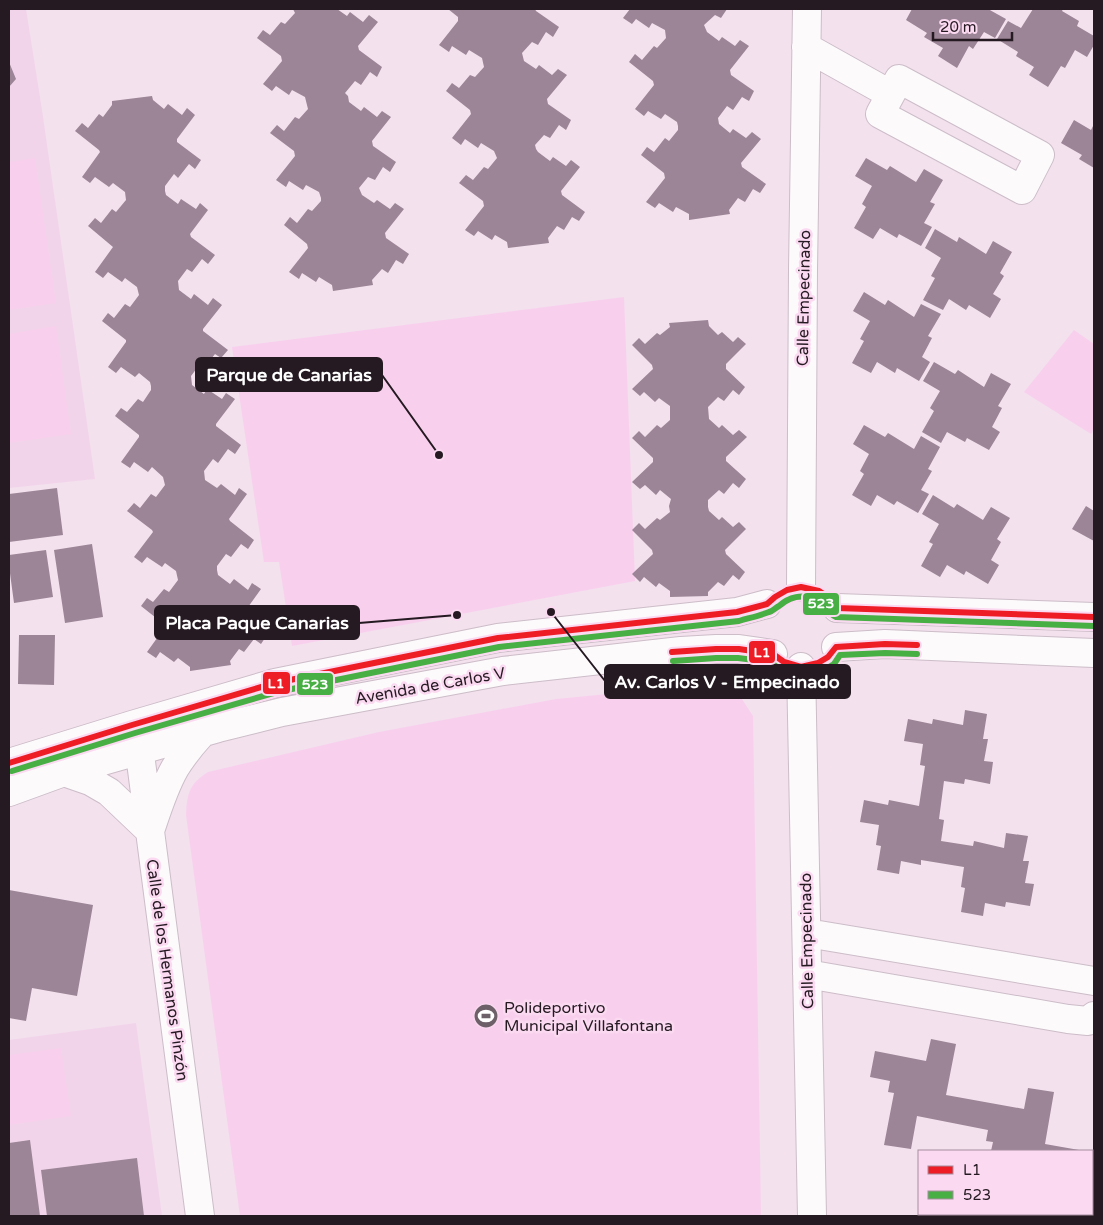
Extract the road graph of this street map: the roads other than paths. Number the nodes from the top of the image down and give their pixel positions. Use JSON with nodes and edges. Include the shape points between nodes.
{"nodes":[{"id":1,"x":807,"y":9,"type":"edge"},
{"id":2,"x":806,"y":47,"type":"junction"},
{"id":3,"x":890,"y":94,"type":"junction"},
{"id":4,"x":801,"y":587,"type":"junction"},
{"id":5,"x":767,"y":604,"type":"junction"},
{"id":6,"x":837,"y":608,"type":"junction"},
{"id":7,"x":1094,"y":617,"type":"edge"},
{"id":8,"x":836,"y":648,"type":"junction"},
{"id":9,"x":1094,"y":653,"type":"edge"},
{"id":10,"x":773,"y":654,"type":"junction"},
{"id":11,"x":801,"y":666,"type":"junction"},
{"id":12,"x":132,"y":725,"type":"junction"},
{"id":13,"x":202,"y":733,"type":"junction"},
{"id":14,"x":138,"y":752,"type":"junction"},
{"id":15,"x":9,"y":763,"type":"edge"},
{"id":16,"x":64,"y":772,"type":"junction"},
{"id":17,"x":9,"y":792,"type":"edge"},
{"id":18,"x":150,"y":831,"type":"junction"},
{"id":19,"x":806,"y":933,"type":"junction"},
{"id":20,"x":807,"y":974,"type":"junction"},
{"id":21,"x":1094,"y":981,"type":"edge"},
{"id":22,"x":1094,"y":1016,"type":"edge"},
{"id":23,"x":200,"y":1216,"type":"edge"},
{"id":24,"x":812,"y":1216,"type":"edge"}],
"edges":[{"from":1,"to":2,"type":"street","name":"Calle Empecinado"},
{"from":2,"to":3,"type":"street"},
{"from":2,"to":4,"type":"street","name":"Calle Empecinado"},
{"from":3,"to":3,"type":"street","via":[[880,114],[1022,190],[1040,155],[899,79]]},
{"from":4,"to":5,"type":"street","via":[[787,590]]},
{"from":4,"to":6,"type":"street","via":[[818,590]]},
{"from":5,"to":10,"type":"street","via":[[762,622],[764,639]]},
{"from":5,"to":12,"type":"street","name":"Avenida de Carlos V","via":[[737,612],[498,638],[275,683]]},
{"from":6,"to":7,"type":"street"},
{"from":6,"to":8,"type":"street","via":[[842,628]]},
{"from":8,"to":9,"type":"street","via":[[885,644]]},
{"from":8,"to":11,"type":"street","via":[[818,663]]},
{"from":10,"to":11,"type":"street","via":[[784,662]]},
{"from":10,"to":13,"type":"street","name":"Avenida de Carlos V","via":[[739,649],[681,651],[503,670],[282,712]]},
{"from":11,"to":19,"type":"street","name":"Calle Empecinado"},
{"from":12,"to":14,"type":"street","name":"Calle de los Hermanos Pinzón"},
{"from":12,"to":15,"type":"street","name":"Avenida de Carlos V"},
{"from":13,"to":14,"type":"street","name":"Avenida de Carlos V"},
{"from":13,"to":18,"type":"street","via":[[174,769]]},
{"from":14,"to":16,"type":"street","name":"Avenida de Carlos V"},
{"from":14,"to":18,"type":"street","name":"Calle de los Hermanos Pinzón"},
{"from":16,"to":17,"type":"street","name":"Avenida de Carlos V"},
{"from":16,"to":18,"type":"street","via":[[90,781],[108,792]]},
{"from":18,"to":23,"type":"street","name":"Calle de los Hermanos Pinzón"},
{"from":19,"to":20,"type":"street","name":"Calle Empecinado"},
{"from":19,"to":21,"type":"street"},
{"from":20,"to":22,"type":"street","via":[[1068,1019],[1088,1021]]},
{"from":20,"to":24,"type":"street","name":"Calle Empecinado"}]}
